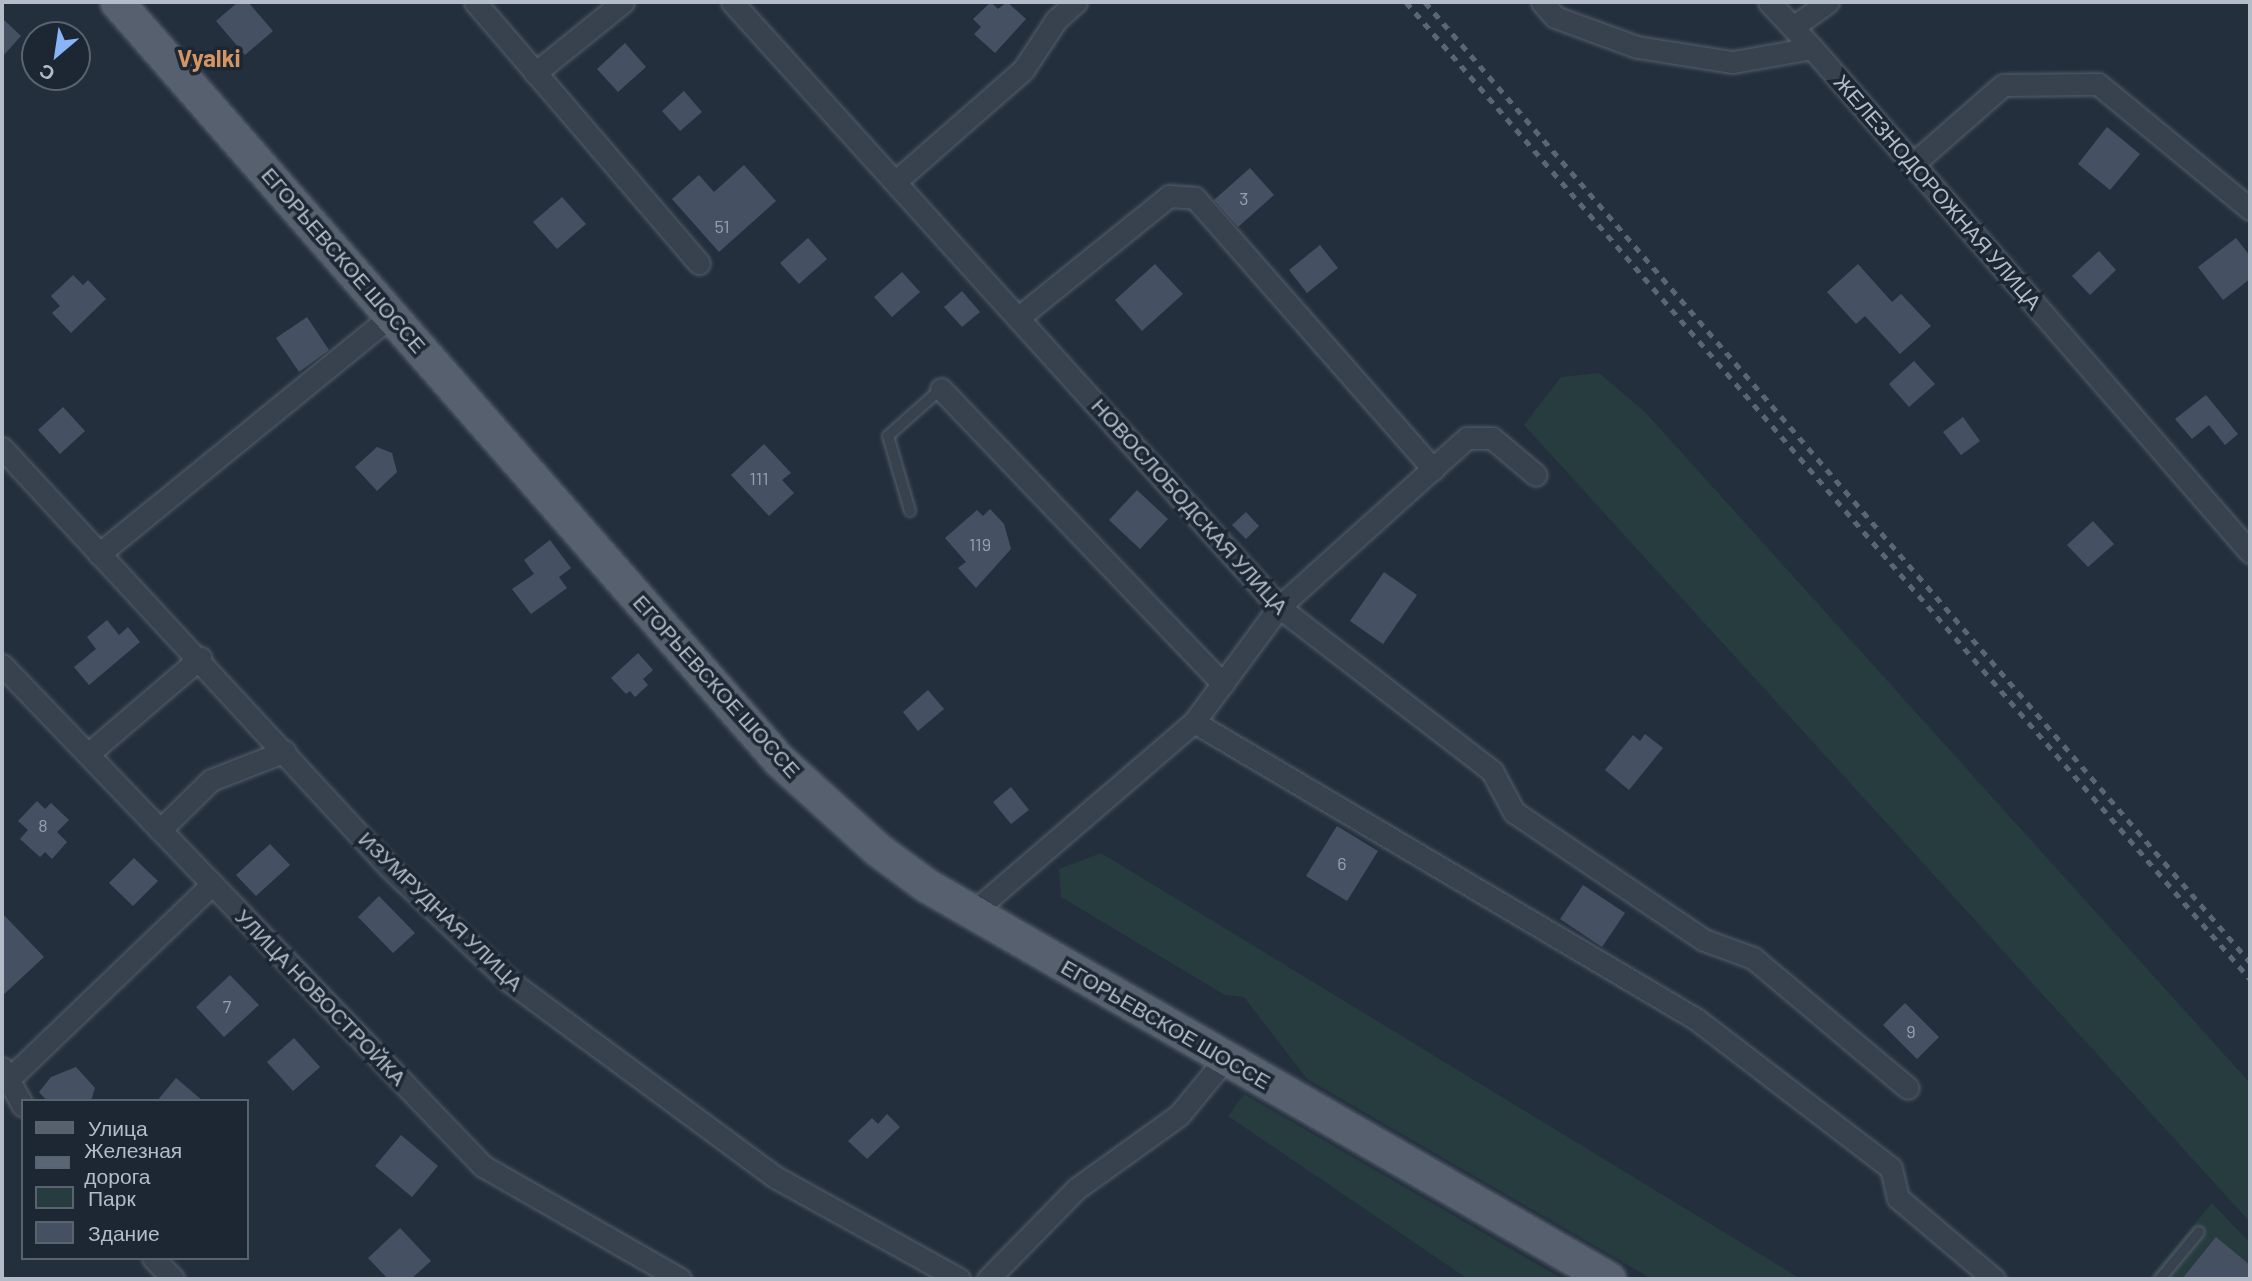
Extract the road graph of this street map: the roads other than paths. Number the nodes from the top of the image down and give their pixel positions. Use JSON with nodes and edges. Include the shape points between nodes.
{"nodes":[{"id":1,"x":117,"y":2,"type":"edge"},
{"id":2,"x":475,"y":2,"type":"edge"},
{"id":3,"x":623,"y":2,"type":"edge"},
{"id":4,"x":732,"y":2,"type":"edge"},
{"id":5,"x":1076,"y":2,"type":"edge"},
{"id":6,"x":1542,"y":2,"type":"edge"},
{"id":7,"x":1769,"y":2,"type":"edge"},
{"id":8,"x":1828,"y":2,"type":"edge"},
{"id":9,"x":1793,"y":27,"type":"junction"},
{"id":10,"x":1812,"y":48,"type":"junction"},
{"id":11,"x":535,"y":73,"type":"junction"},
{"id":12,"x":1914,"y":163,"type":"junction"},
{"id":13,"x":895,"y":182,"type":"junction"},
{"id":14,"x":2250,"y":209,"type":"edge"},
{"id":15,"x":699,"y":263,"type":"dead end"},
{"id":16,"x":392,"y":314,"type":"junction"},
{"id":17,"x":1019,"y":317,"type":"junction"},
{"id":18,"x":941,"y":389,"type":"joint"},
{"id":19,"x":2,"y":448,"type":"edge"},
{"id":20,"x":1433,"y":469,"type":"junction"},
{"id":21,"x":1535,"y":475,"type":"dead end"},
{"id":22,"x":910,"y":511,"type":"dead end"},
{"id":23,"x":2250,"y":552,"type":"edge"},
{"id":24,"x":99,"y":554,"type":"junction"},
{"id":25,"x":1279,"y":607,"type":"junction"},
{"id":26,"x":200,"y":658,"type":"junction"},
{"id":27,"x":2,"y":665,"type":"edge"},
{"id":28,"x":1223,"y":684,"type":"junction"},
{"id":29,"x":1194,"y":722,"type":"junction"},
{"id":30,"x":285,"y":751,"type":"junction"},
{"id":31,"x":88,"y":754,"type":"junction"},
{"id":32,"x":160,"y":830,"type":"junction"},
{"id":33,"x":212,"y":884,"type":"junction"},
{"id":34,"x":973,"y":912,"type":"junction"},
{"id":35,"x":1226,"y":1058,"type":"junction"},
{"id":36,"x":6,"y":1073,"type":"edge"},
{"id":37,"x":1908,"y":1088,"type":"dead end"},
{"id":38,"x":21,"y":1102,"type":"edge"},
{"id":39,"x":2199,"y":1232,"type":"dead end"},
{"id":40,"x":155,"y":1260,"type":"edge"},
{"id":41,"x":173,"y":1279,"type":"edge"},
{"id":42,"x":680,"y":1279,"type":"edge"},
{"id":43,"x":959,"y":1279,"type":"edge"},
{"id":44,"x":988,"y":1279,"type":"edge"},
{"id":45,"x":1609,"y":1279,"type":"edge"},
{"id":46,"x":1994,"y":1279,"type":"edge"},
{"id":47,"x":2160,"y":1279,"type":"edge"}],
"edges":[{"from":1,"to":16,"type":"main road","name":"ЕГОРЬЕВСКОЕ ШОССЕ"},
{"from":2,"to":11,"type":"street"},
{"from":3,"to":11,"type":"street"},
{"from":4,"to":13,"type":"street","name":"НОВОСЛОБОДСКАЯ УЛИЦА"},
{"from":5,"to":13,"type":"street","via":[[1056,20],[1023,70]]},
{"from":6,"to":10,"type":"street","via":[[1555,17],[1637,47],[1733,62]]},
{"from":7,"to":9,"type":"street","name":"ЖЕЛЕЗНОДОРОЖНАЯ УЛИЦА"},
{"from":8,"to":9,"type":"street"},
{"from":9,"to":10,"type":"street","name":"ЖЕЛЕЗНОДОРОЖНАЯ УЛИЦА"},
{"from":10,"to":12,"type":"street","name":"ЖЕЛЕЗНОДОРОЖНАЯ УЛИЦА"},
{"from":11,"to":15,"type":"street"},
{"from":12,"to":14,"type":"street","via":[[2003,85],[2098,84]]},
{"from":12,"to":23,"type":"street","name":"ЖЕЛЕЗНОДОРОЖНАЯ УЛИЦА"},
{"from":13,"to":17,"type":"street","name":"НОВОСЛОБОДСКАЯ УЛИЦА"},
{"from":16,"to":24,"type":"street"},
{"from":16,"to":34,"type":"main road","name":"ЕГОРЬЕВСКОЕ ШОССЕ","via":[[779,760],[885,855]]},
{"from":17,"to":20,"type":"street","via":[[1169,196],[1195,198]]},
{"from":17,"to":25,"type":"street","name":"НОВОСЛОБОДСКАЯ УЛИЦА"},
{"from":18,"to":22,"type":"lane","via":[[888,436]]},
{"from":18,"to":28,"type":"street"},
{"from":19,"to":24,"type":"street","name":"ИЗУМРУДНАЯ УЛИЦА"},
{"from":20,"to":21,"type":"street","via":[[1467,438],[1492,438]]},
{"from":20,"to":25,"type":"street"},
{"from":24,"to":26,"type":"street","name":"ИЗУМРУДНАЯ УЛИЦА"},
{"from":25,"to":28,"type":"street"},
{"from":25,"to":37,"type":"street","name":"НОВОСЛОБОДСКАЯ УЛИЦА","via":[[1492,771],[1514,812],[1704,940],[1753,958]]},
{"from":26,"to":30,"type":"street","name":"ИЗУМРУДНАЯ УЛИЦА"},
{"from":26,"to":31,"type":"street"},
{"from":27,"to":31,"type":"street","name":"УЛИЦА НОВОСТРОЙКА"},
{"from":28,"to":29,"type":"street"},
{"from":29,"to":34,"type":"street"},
{"from":29,"to":46,"type":"street","via":[[1696,1019],[1891,1168],[1898,1198]]},
{"from":30,"to":32,"type":"street","via":[[211,780]]},
{"from":30,"to":43,"type":"street","name":"ИЗУМРУДНАЯ УЛИЦА","via":[[390,868],[508,980],[777,1178]]},
{"from":31,"to":32,"type":"street","name":"УЛИЦА НОВОСТРОЙКА"},
{"from":32,"to":33,"type":"street","name":"УЛИЦА НОВОСТРОЙКА"},
{"from":33,"to":36,"type":"street"},
{"from":33,"to":42,"type":"street","name":"УЛИЦА НОВОСТРОЙКА","via":[[483,1166]]},
{"from":34,"to":35,"type":"main road","name":"ЕГОРЬЕВСКОЕ ШОССЕ"},
{"from":35,"to":44,"type":"street","via":[[1178,1115],[1076,1189]]},
{"from":35,"to":45,"type":"main road","name":"ЕГОРЬЕВСКОЕ ШОССЕ"},
{"from":36,"to":38,"type":"street"},
{"from":39,"to":47,"type":"lane"},
{"from":40,"to":41,"type":"street"}]}
